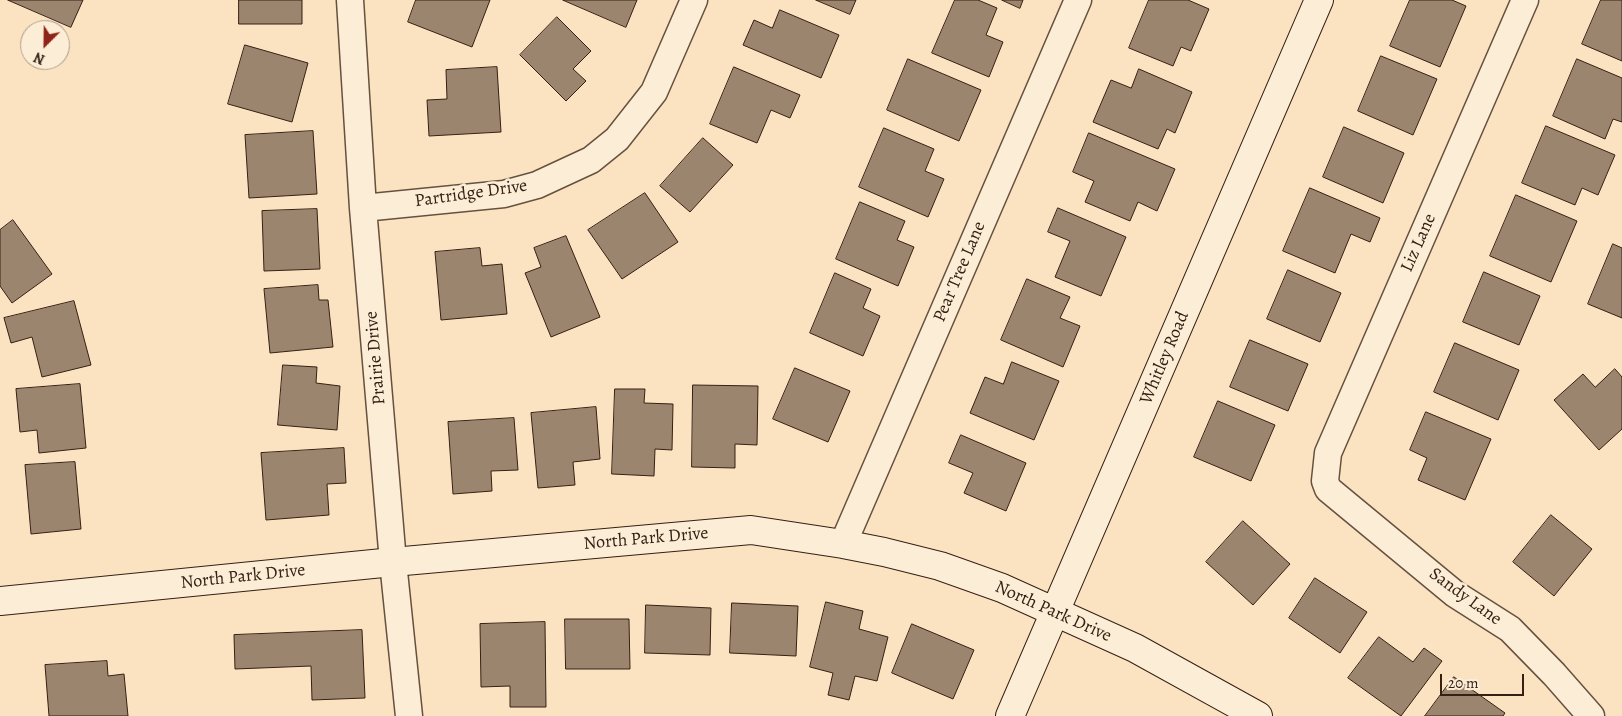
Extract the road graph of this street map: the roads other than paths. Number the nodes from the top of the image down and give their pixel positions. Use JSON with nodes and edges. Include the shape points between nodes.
{"nodes":[{"id":1,"x":350,"y":0,"type":"edge"},
{"id":2,"x":694,"y":0,"type":"edge"},
{"id":3,"x":1078,"y":0,"type":"edge"},
{"id":4,"x":1319,"y":0,"type":"edge"},
{"id":5,"x":1525,"y":0,"type":"edge"},
{"id":6,"x":363,"y":208,"type":"junction"},
{"id":7,"x":1328,"y":489,"type":"joint"},
{"id":8,"x":843,"y":544,"type":"junction"},
{"id":9,"x":393,"y":562,"type":"junction"},
{"id":10,"x":0,"y":601,"type":"edge"},
{"id":11,"x":1055,"y":612,"type":"junction"},
{"id":12,"x":409,"y":716,"type":"edge"},
{"id":13,"x":1010,"y":716,"type":"edge"},
{"id":14,"x":1258,"y":716,"type":"edge"},
{"id":15,"x":1591,"y":716,"type":"edge"}],
"edges":[{"from":1,"to":6,"type":"street","name":"Prairie Drive"},
{"from":2,"to":6,"type":"street","name":"Partridge Drive","via":[[654,92],[617,139],[591,160],[538,185],[504,194]]},
{"from":3,"to":8,"type":"street","name":"Pear Tree Lane"},
{"from":4,"to":11,"type":"street","name":"Whitley Road"},
{"from":5,"to":7,"type":"street","name":"Liz Lane","via":[[1328,453]]},
{"from":6,"to":9,"type":"street","name":"Prairie Drive"},
{"from":7,"to":15,"type":"street","name":"Sandy Lane","via":[[1455,594],[1510,630]]},
{"from":8,"to":9,"type":"street","name":"North Park Drive","via":[[751,530]]},
{"from":8,"to":11,"type":"street","name":"North Park Drive","via":[[940,566],[1002,588]]},
{"from":9,"to":10,"type":"street","name":"North Park Drive"},
{"from":9,"to":12,"type":"street","name":"Prairie Drive"},
{"from":11,"to":13,"type":"street","name":"Whitley Road"},
{"from":11,"to":14,"type":"street","name":"North Park Drive","via":[[1134,648]]}]}
